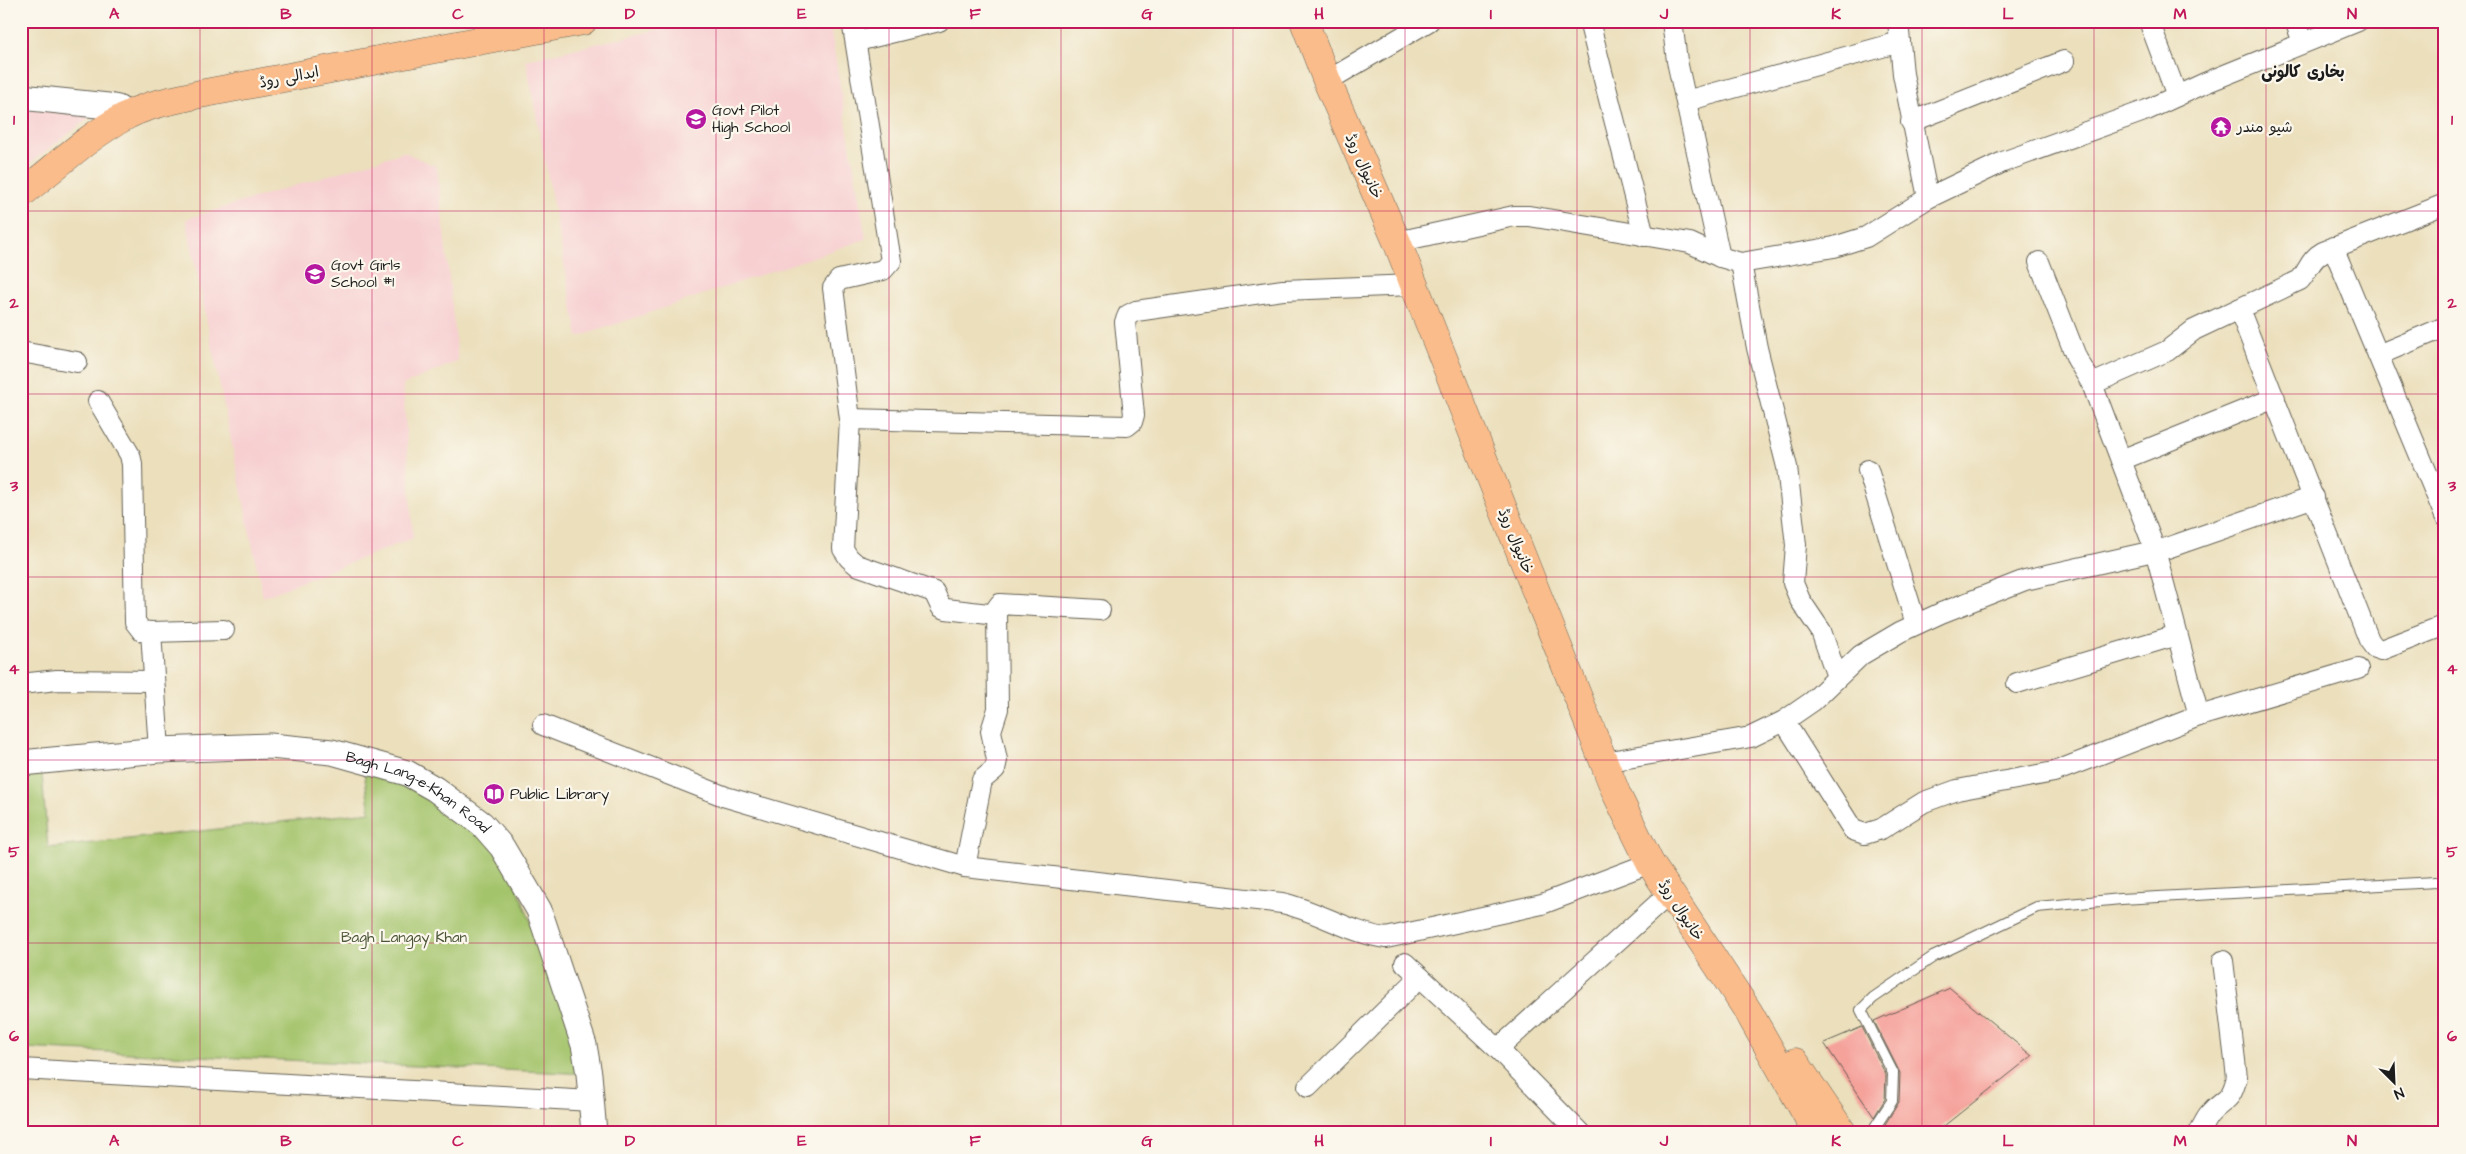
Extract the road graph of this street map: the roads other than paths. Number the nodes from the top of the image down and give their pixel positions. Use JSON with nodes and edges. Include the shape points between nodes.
{"nodes":[{"id":1,"x":583,"y":21,"type":"edge"},
{"id":2,"x":852,"y":21,"type":"edge"},
{"id":3,"x":939,"y":21,"type":"edge"},
{"id":4,"x":1304,"y":21,"type":"edge"},
{"id":5,"x":1429,"y":21,"type":"edge"},
{"id":6,"x":1589,"y":21,"type":"edge"},
{"id":7,"x":1672,"y":21,"type":"edge"},
{"id":8,"x":1898,"y":21,"type":"edge"},
{"id":9,"x":2149,"y":21,"type":"edge"},
{"id":10,"x":2295,"y":21,"type":"edge"},
{"id":11,"x":2358,"y":21,"type":"edge"},
{"id":12,"x":856,"y":41,"type":"junction"},
{"id":13,"x":1900,"y":42,"type":"junction"},
{"id":14,"x":2303,"y":42,"type":"junction"},
{"id":15,"x":2064,"y":61,"type":"dead end"},
{"id":16,"x":1327,"y":81,"type":"junction"},
{"id":17,"x":2177,"y":96,"type":"junction"},
{"id":18,"x":21,"y":97,"type":"edge"},
{"id":19,"x":1686,"y":101,"type":"junction"},
{"id":20,"x":127,"y":115,"type":"junction"},
{"id":21,"x":1911,"y":122,"type":"junction"},
{"id":22,"x":21,"y":194,"type":"edge"},
{"id":23,"x":1928,"y":198,"type":"junction"},
{"id":24,"x":2445,"y":204,"type":"edge"},
{"id":25,"x":1644,"y":236,"type":"junction"},
{"id":26,"x":1398,"y":242,"type":"junction"},
{"id":27,"x":2333,"y":247,"type":"junction"},
{"id":28,"x":1720,"y":257,"type":"junction"},
{"id":29,"x":2038,"y":262,"type":"dead end"},
{"id":30,"x":1742,"y":263,"type":"junction"},
{"id":31,"x":1414,"y":285,"type":"junction"},
{"id":32,"x":2239,"y":308,"type":"junction"},
{"id":33,"x":2445,"y":327,"type":"edge"},
{"id":34,"x":21,"y":352,"type":"edge"},
{"id":35,"x":2378,"y":355,"type":"junction"},
{"id":36,"x":77,"y":362,"type":"dead end"},
{"id":37,"x":2092,"y":384,"type":"junction"},
{"id":38,"x":2275,"y":398,"type":"junction"},
{"id":39,"x":98,"y":401,"type":"dead end"},
{"id":40,"x":850,"y":419,"type":"junction"},
{"id":41,"x":2122,"y":460,"type":"junction"},
{"id":42,"x":1868,"y":470,"type":"dead end"},
{"id":43,"x":2441,"y":495,"type":"edge"},
{"id":44,"x":2314,"y":497,"type":"junction"},
{"id":45,"x":2445,"y":516,"type":"edge"},
{"id":46,"x":2155,"y":550,"type":"junction"},
{"id":47,"x":1100,"y":610,"type":"dead end"},
{"id":48,"x":997,"y":615,"type":"junction"},
{"id":49,"x":1916,"y":624,"type":"junction"},
{"id":50,"x":2445,"y":624,"type":"edge"},
{"id":51,"x":224,"y":630,"type":"dead end"},
{"id":52,"x":151,"y":632,"type":"junction"},
{"id":53,"x":2177,"y":636,"type":"junction"},
{"id":54,"x":2358,"y":669,"type":"dead end"},
{"id":55,"x":1837,"y":677,"type":"junction"},
{"id":56,"x":154,"y":681,"type":"junction"},
{"id":57,"x":2017,"y":683,"type":"dead end"},
{"id":58,"x":21,"y":684,"type":"edge"},
{"id":59,"x":2198,"y":716,"type":"junction"},
{"id":60,"x":1784,"y":721,"type":"junction"},
{"id":61,"x":543,"y":725,"type":"dead end"},
{"id":62,"x":158,"y":750,"type":"junction"},
{"id":63,"x":1604,"y":762,"type":"junction"},
{"id":64,"x":21,"y":763,"type":"edge"},
{"id":65,"x":1650,"y":863,"type":"junction"},
{"id":66,"x":965,"y":867,"type":"junction"},
{"id":67,"x":2436,"y":882,"type":"dead end"},
{"id":68,"x":1670,"y":893,"type":"junction"},
{"id":69,"x":2222,"y":961,"type":"dead end"},
{"id":70,"x":1405,"y":963,"type":"dead end"},
{"id":71,"x":1420,"y":977,"type":"junction"},
{"id":72,"x":1748,"y":1011,"type":"junction"},
{"id":73,"x":1765,"y":1042,"type":"junction"},
{"id":74,"x":1498,"y":1049,"type":"junction"},
{"id":75,"x":21,"y":1069,"type":"edge"},
{"id":76,"x":1308,"y":1086,"type":"dead end"},
{"id":77,"x":592,"y":1101,"type":"junction"},
{"id":78,"x":594,"y":1133,"type":"edge"},
{"id":79,"x":1580,"y":1133,"type":"edge"},
{"id":80,"x":1804,"y":1133,"type":"edge"},
{"id":81,"x":1816,"y":1133,"type":"edge"},
{"id":82,"x":1832,"y":1133,"type":"edge"},
{"id":83,"x":1843,"y":1133,"type":"edge"},
{"id":84,"x":1871,"y":1133,"type":"edge"},
{"id":85,"x":2200,"y":1133,"type":"edge"}],
"edges":[{"from":1,"to":20,"type":"main road","name":"ابدالی روڈ","via":[[200,94]]},
{"from":2,"to":12,"type":"street"},
{"from":3,"to":12,"type":"street"},
{"from":4,"to":16,"type":"main road","name":"خانیوال روڈ"},
{"from":5,"to":16,"type":"street"},
{"from":6,"to":25,"type":"street"},
{"from":7,"to":19,"type":"street"},
{"from":8,"to":13,"type":"street"},
{"from":9,"to":17,"type":"street"},
{"from":10,"to":14,"type":"street"},
{"from":11,"to":14,"type":"street"},
{"from":12,"to":40,"type":"street","via":[[891,261],[883,270],[839,280],[833,288]]},
{"from":13,"to":19,"type":"street"},
{"from":13,"to":21,"type":"street"},
{"from":14,"to":17,"type":"street"},
{"from":15,"to":21,"type":"street"},
{"from":16,"to":26,"type":"main road","name":"خانیوال روڈ"},
{"from":17,"to":23,"type":"street","via":[[2003,162]]},
{"from":18,"to":20,"type":"street","via":[[108,106]]},
{"from":19,"to":28,"type":"street"},
{"from":20,"to":22,"type":"main road","name":"ابدالی روڈ"},
{"from":21,"to":23,"type":"street"},
{"from":23,"to":30,"type":"street","via":[[1851,243]]},
{"from":24,"to":27,"type":"street"},
{"from":25,"to":26,"type":"street","via":[[1514,216]]},
{"from":25,"to":28,"type":"street","via":[[1690,243]]},
{"from":26,"to":31,"type":"main road","name":"خانیوال روڈ"},
{"from":27,"to":32,"type":"street","via":[[2314,257],[2300,280]]},
{"from":27,"to":35,"type":"street"},
{"from":28,"to":30,"type":"street"},
{"from":29,"to":37,"type":"street","via":[[2077,359]]},
{"from":30,"to":55,"type":"street","via":[[1757,348],[1787,467],[1796,545],[1793,584],[1822,631]]},
{"from":31,"to":40,"type":"street","via":[[1283,290],[1136,311],[1128,315],[1125,322],[1134,415],[1127,426]]},
{"from":31,"to":63,"type":"main road","name":"خانیوال روڈ"},
{"from":32,"to":37,"type":"street","via":[[2194,330],[2167,351]]},
{"from":32,"to":38,"type":"street"},
{"from":33,"to":35,"type":"street"},
{"from":34,"to":36,"type":"street"},
{"from":35,"to":43,"type":"street"},
{"from":37,"to":41,"type":"street"},
{"from":38,"to":41,"type":"street"},
{"from":38,"to":44,"type":"street"},
{"from":39,"to":52,"type":"street","via":[[130,455],[135,622],[142,631]]},
{"from":40,"to":48,"type":"street","via":[[843,537],[849,558],[934,592],[941,607],[946,609]]},
{"from":41,"to":46,"type":"street"},
{"from":42,"to":49,"type":"street"},
{"from":43,"to":45,"type":"street"},
{"from":44,"to":46,"type":"street"},
{"from":44,"to":50,"type":"street","via":[[2369,640],[2375,648],[2381,650]]},
{"from":46,"to":49,"type":"street","via":[[2025,580]]},
{"from":46,"to":53,"type":"street"},
{"from":47,"to":48,"type":"street","via":[[1000,604]]},
{"from":48,"to":66,"type":"street","via":[[998,708],[990,731],[997,760],[995,769],[982,780]]},
{"from":49,"to":55,"type":"street","via":[[1861,655]]},
{"from":51,"to":52,"type":"street"},
{"from":52,"to":56,"type":"street"},
{"from":53,"to":57,"type":"street"},
{"from":53,"to":59,"type":"street"},
{"from":54,"to":59,"type":"street"},
{"from":55,"to":60,"type":"street","via":[[1813,701]]},
{"from":56,"to":58,"type":"street","via":[[58,680]]},
{"from":56,"to":62,"type":"street"},
{"from":59,"to":60,"type":"street","via":[[2054,772],[1957,790],[1924,802],[1881,829],[1865,834],[1853,830]]},
{"from":60,"to":63,"type":"street","via":[[1751,736]]},
{"from":61,"to":66,"type":"street","via":[[726,797]]},
{"from":62,"to":64,"type":"street","name":"Bagh Lang-e-Khan Road"},
{"from":62,"to":77,"type":"street","name":"Bagh Lang-e-Khan Road","via":[[270,746],[332,752],[407,773],[460,806],[502,847],[539,910],[584,1046]]},
{"from":63,"to":65,"type":"main road","name":"خانیوال روڈ"},
{"from":65,"to":66,"type":"street","via":[[1542,904],[1386,938],[1368,936],[1304,908],[1282,903]]},
{"from":65,"to":68,"type":"main road","name":"خانیوال روڈ"},
{"from":67,"to":84,"type":"lane","via":[[2121,899],[2037,907],[1933,957],[1873,998],[1861,1010],[1893,1073],[1892,1100]]},
{"from":68,"to":72,"type":"main road","name":"خانیوال روڈ"},
{"from":68,"to":74,"type":"street"},
{"from":69,"to":85,"type":"street","via":[[2237,1077],[2233,1092],[2208,1116]]},
{"from":70,"to":71,"type":"street"},
{"from":71,"to":74,"type":"street"},
{"from":71,"to":76,"type":"street"},
{"from":72,"to":73,"type":"main road","name":"خانیوال روڈ"},
{"from":72,"to":83,"type":"main road","via":[[1795,1062]]},
{"from":73,"to":80,"type":"main road","via":[[1784,1096]]},
{"from":73,"to":81,"type":"main road","name":"خانیوال روڈ"},
{"from":73,"to":82,"type":"main road","name":"خانیوال روڈ"},
{"from":74,"to":79,"type":"street"},
{"from":75,"to":77,"type":"street"},
{"from":77,"to":78,"type":"street","name":"Bagh Lang-e-Khan Road"}]}
